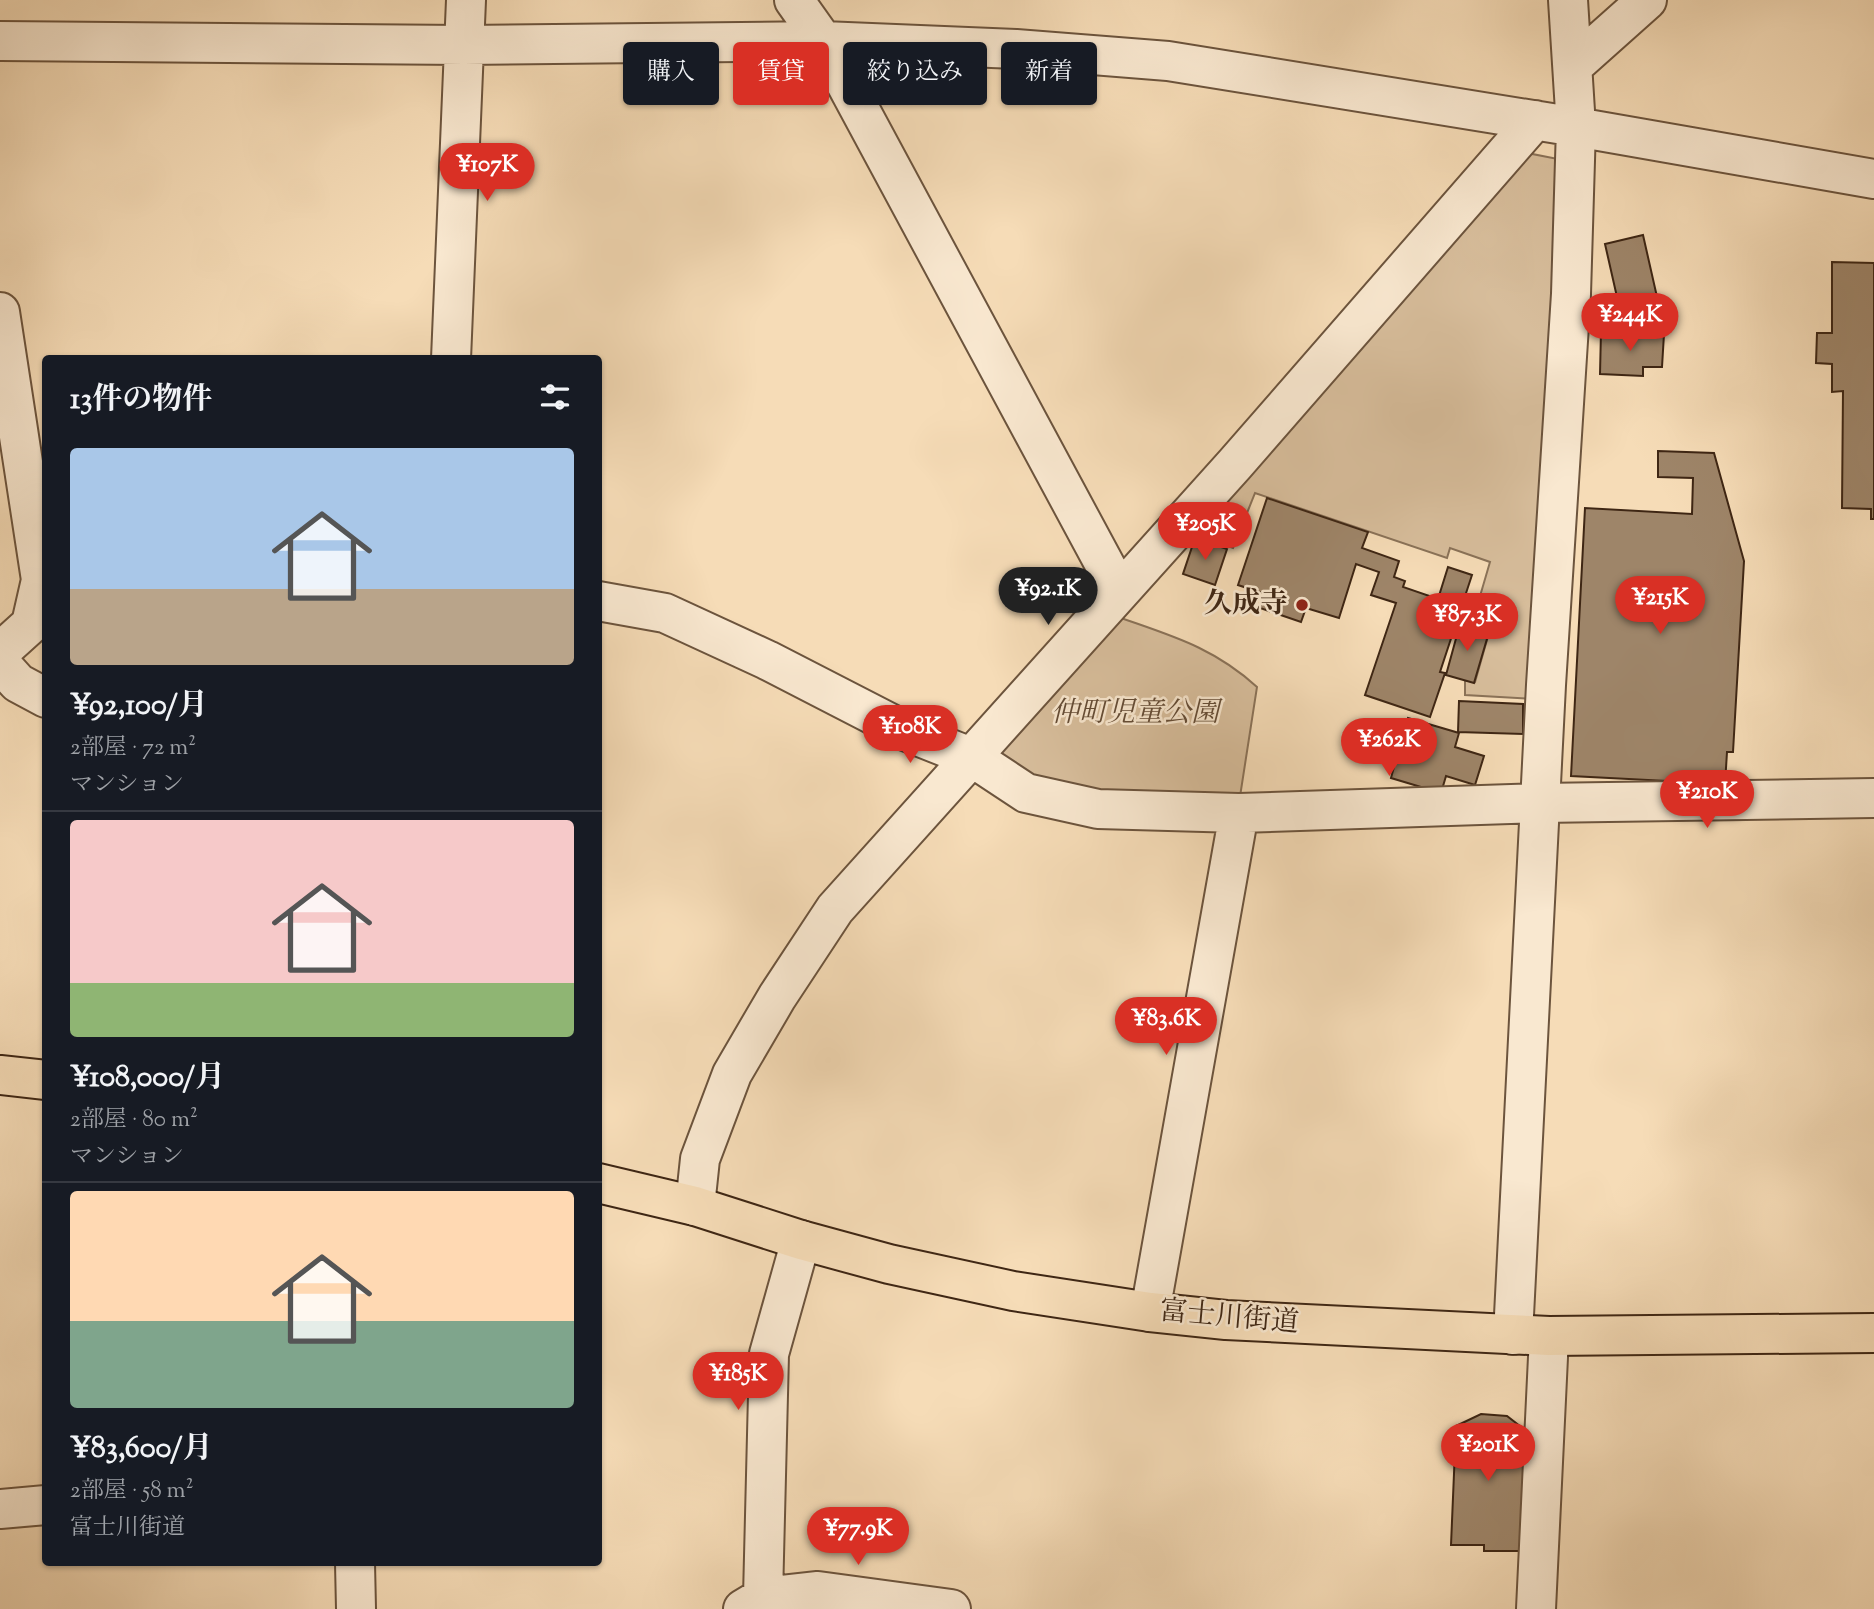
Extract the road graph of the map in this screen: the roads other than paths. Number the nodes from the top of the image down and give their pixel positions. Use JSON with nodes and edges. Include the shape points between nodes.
{"nodes":[{"id":1,"x":466,"y":0,"type":"edge"},
{"id":2,"x":794,"y":0,"type":"edge"},
{"id":3,"x":1568,"y":0,"type":"edge"},
{"id":4,"x":1647,"y":0,"type":"edge"},
{"id":5,"x":0,"y":41,"type":"edge"},
{"id":6,"x":823,"y":41,"type":"junction"},
{"id":7,"x":464,"y":45,"type":"junction"},
{"id":8,"x":1573,"y":66,"type":"junction"},
{"id":9,"x":1535,"y":120,"type":"junction"},
{"id":10,"x":1576,"y":127,"type":"junction"},
{"id":11,"x":1874,"y":179,"type":"edge"},
{"id":12,"x":0,"y":312,"type":"edge"},
{"id":13,"x":451,"y":355,"type":"edge"},
{"id":14,"x":1119,"y":591,"type":"junction"},
{"id":15,"x":602,"y":602,"type":"edge"},
{"id":16,"x":0,"y":652,"type":"edge"},
{"id":17,"x":0,"y":663,"type":"edge"},
{"id":18,"x":42,"y":696,"type":"edge"},
{"id":19,"x":973,"y":758,"type":"junction"},
{"id":20,"x":1874,"y":798,"type":"edge"},
{"id":21,"x":1540,"y":803,"type":"junction"},
{"id":22,"x":1239,"y":813,"type":"junction"},
{"id":23,"x":0,"y":1075,"type":"edge"},
{"id":24,"x":42,"y":1080,"type":"edge"},
{"id":25,"x":602,"y":1184,"type":"edge"},
{"id":26,"x":695,"y":1206,"type":"junction"},
{"id":27,"x":801,"y":1240,"type":"junction"},
{"id":28,"x":1150,"y":1312,"type":"junction"},
{"id":29,"x":1874,"y":1333,"type":"edge"},
{"id":30,"x":1531,"y":1336,"type":"junction"},
{"id":31,"x":42,"y":1505,"type":"edge"},
{"id":32,"x":0,"y":1509,"type":"edge"},
{"id":33,"x":355,"y":1566,"type":"edge"},
{"id":34,"x":753,"y":1603,"type":"edge"},
{"id":35,"x":356,"y":1609,"type":"edge"},
{"id":36,"x":951,"y":1609,"type":"edge"},
{"id":37,"x":1536,"y":1609,"type":"edge"}],
"edges":[{"from":1,"to":7,"type":"street"},
{"from":2,"to":6,"type":"street"},
{"from":3,"to":8,"type":"street"},
{"from":4,"to":8,"type":"street"},
{"from":5,"to":7,"type":"street"},
{"from":6,"to":7,"type":"street"},
{"from":6,"to":9,"type":"street","via":[[1168,61]]},
{"from":6,"to":14,"type":"street"},
{"from":7,"to":13,"type":"street"},
{"from":8,"to":10,"type":"street"},
{"from":9,"to":10,"type":"street"},
{"from":9,"to":14,"type":"street"},
{"from":10,"to":11,"type":"street"},
{"from":10,"to":21,"type":"street","via":[[1571,294]]},
{"from":12,"to":16,"type":"street","via":[[41,580],[31,624]]},
{"from":14,"to":19,"type":"street"},
{"from":15,"to":19,"type":"street","via":[[665,613],[905,731]]},
{"from":17,"to":18,"type":"street","via":[[19,683]]},
{"from":19,"to":22,"type":"street","via":[[1026,793],[1098,810]]},
{"from":19,"to":26,"type":"street","via":[[835,909],[777,997],[732,1074],[701,1159]]},
{"from":20,"to":21,"type":"street"},
{"from":21,"to":22,"type":"street"},
{"from":21,"to":30,"type":"street"},
{"from":22,"to":28,"type":"street"},
{"from":23,"to":24,"type":"main road"},
{"from":25,"to":26,"type":"main road","name":"富士川街道"},
{"from":26,"to":27,"type":"main road","name":"富士川街道"},
{"from":27,"to":28,"type":"main road","name":"富士川街道","via":[[1013,1291]]},
{"from":27,"to":34,"type":"street","via":[[769,1354]]},
{"from":28,"to":30,"type":"main road","name":"富士川街道"},
{"from":29,"to":30,"type":"main road","name":"富士川街道"},
{"from":30,"to":37,"type":"street"},
{"from":31,"to":32,"type":"street"},
{"from":33,"to":35,"type":"street"},
{"from":34,"to":36,"type":"street","via":[[818,1591]]}]}
